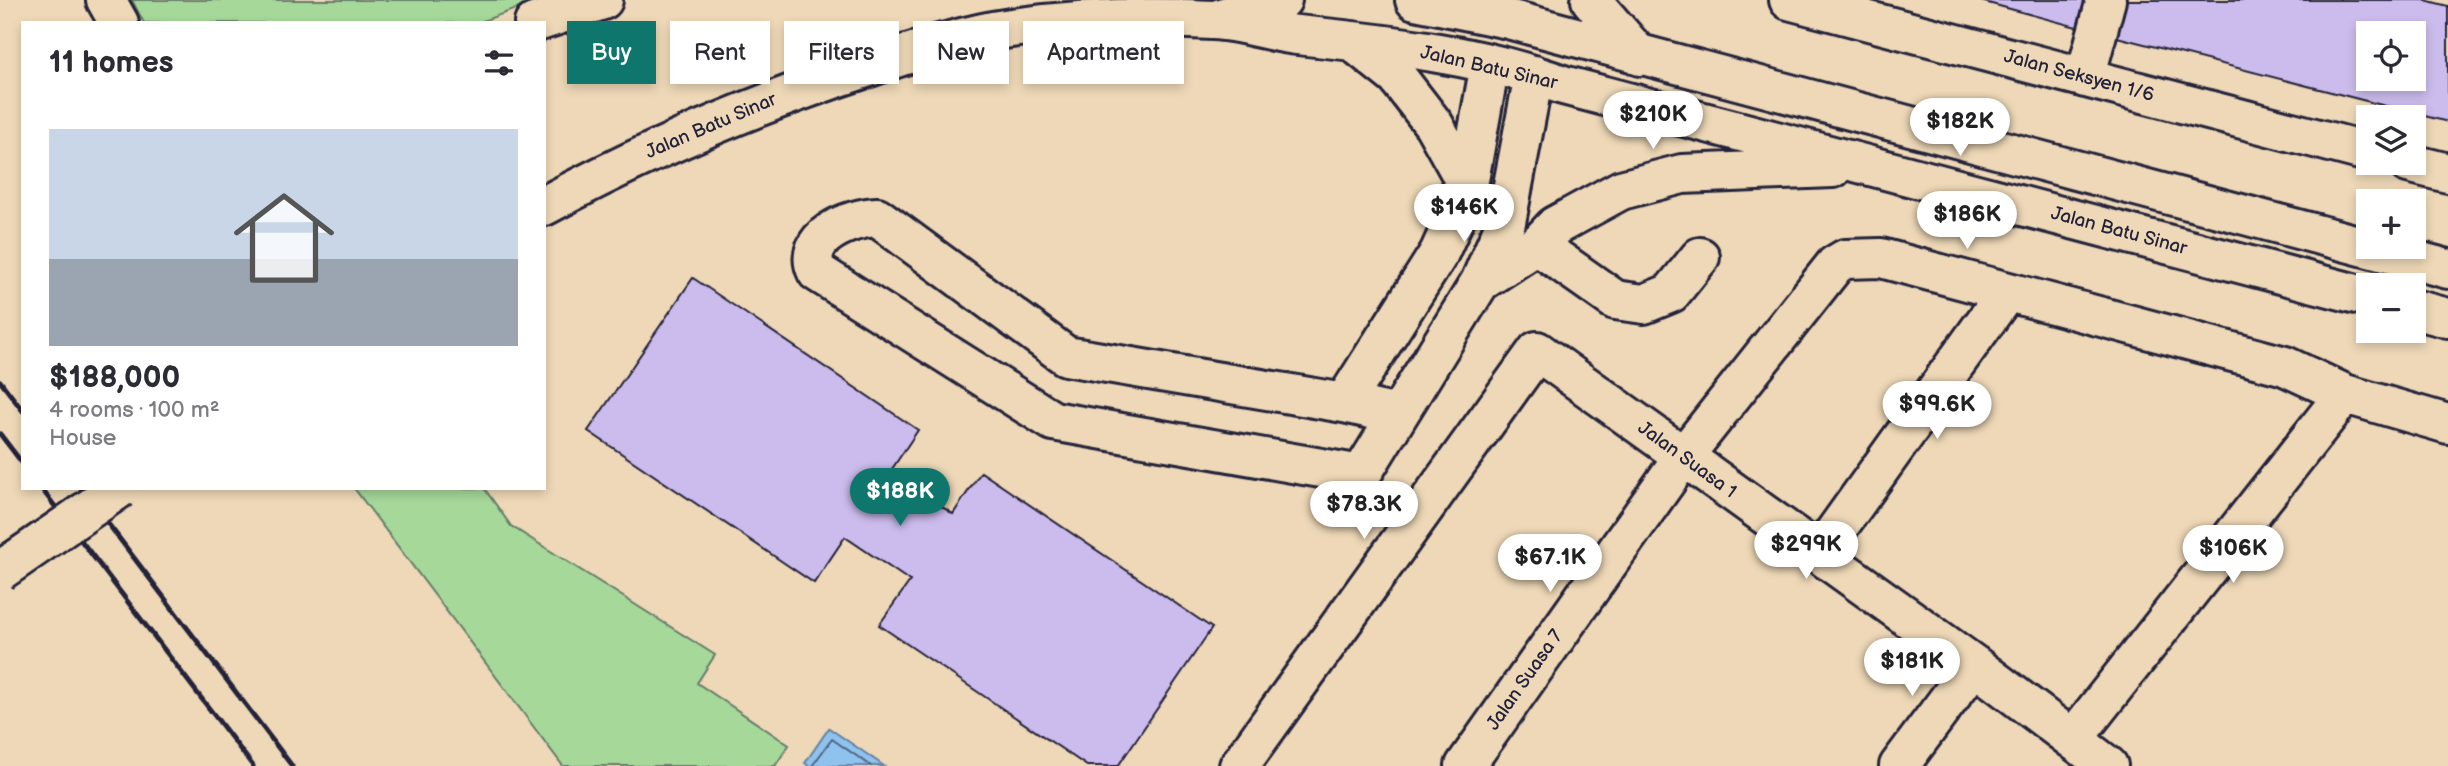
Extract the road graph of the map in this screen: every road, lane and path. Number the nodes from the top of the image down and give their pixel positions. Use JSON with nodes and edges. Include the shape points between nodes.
{"nodes":[{"id":1,"x":106,"y":0,"type":"edge"},
{"id":2,"x":603,"y":0,"type":"edge"},
{"id":3,"x":1282,"y":0,"type":"edge"},
{"id":4,"x":1415,"y":0,"type":"edge"},
{"id":5,"x":1591,"y":0,"type":"edge"},
{"id":6,"x":1790,"y":0,"type":"edge"},
{"id":7,"x":2106,"y":0,"type":"edge"},
{"id":8,"x":1461,"y":5,"type":"edge"},
{"id":9,"x":1509,"y":9,"type":"edge"},
{"id":10,"x":1216,"y":20,"type":"junction"},
{"id":11,"x":118,"y":21,"type":"edge"},
{"id":12,"x":540,"y":21,"type":"edge"},
{"id":13,"x":1352,"y":41,"type":"junction"},
{"id":14,"x":1640,"y":56,"type":"junction"},
{"id":15,"x":1490,"y":64,"type":"junction"},
{"id":16,"x":1534,"y":75,"type":"junction"},
{"id":17,"x":2085,"y":78,"type":"junction"},
{"id":18,"x":2356,"y":149,"type":"edge"},
{"id":19,"x":1874,"y":167,"type":"junction"},
{"id":20,"x":2426,"y":168,"type":"edge"},
{"id":21,"x":2448,"y":173,"type":"edge"},
{"id":22,"x":1468,"y":186,"type":"junction"},
{"id":23,"x":546,"y":205,"type":"edge"},
{"id":24,"x":1537,"y":245,"type":"junction"},
{"id":25,"x":1700,"y":257,"type":"dead end"},
{"id":26,"x":2448,"y":269,"type":"edge"},
{"id":27,"x":1480,"y":282,"type":"junction"},
{"id":28,"x":2006,"y":293,"type":"junction"},
{"id":29,"x":2356,"y":294,"type":"edge"},
{"id":30,"x":2426,"y":312,"type":"edge"},
{"id":31,"x":2448,"y":318,"type":"edge"},
{"id":32,"x":2345,"y":394,"type":"junction"},
{"id":33,"x":1344,"y":403,"type":"junction"},
{"id":34,"x":1398,"y":415,"type":"junction"},
{"id":35,"x":2448,"y":424,"type":"edge"},
{"id":36,"x":1683,"y":457,"type":"junction"},
{"id":37,"x":117,"y":490,"type":"edge"},
{"id":38,"x":1819,"y":554,"type":"junction"},
{"id":39,"x":0,"y":571,"type":"edge"},
{"id":40,"x":1974,"y":665,"type":"junction"},
{"id":41,"x":2073,"y":740,"type":"junction"},
{"id":42,"x":1239,"y":766,"type":"edge"},
{"id":43,"x":1465,"y":766,"type":"edge"},
{"id":44,"x":1899,"y":766,"type":"edge"},
{"id":45,"x":2108,"y":766,"type":"edge"}],
"edges":[{"from":1,"to":11,"type":"street"},
{"from":2,"to":12,"type":"street"},
{"from":3,"to":10,"type":"street","name":"Jalan Batu Sinar"},
{"from":4,"to":8,"type":"street"},
{"from":5,"to":14,"type":"street"},
{"from":6,"to":17,"type":"street","name":"Jalan Seksyen 1/6"},
{"from":7,"to":17,"type":"street"},
{"from":8,"to":9,"type":"street"},
{"from":8,"to":15,"type":"street"},
{"from":9,"to":14,"type":"street"},
{"from":9,"to":16,"type":"street"},
{"from":10,"to":13,"type":"street","name":"Jalan Batu Sinar"},
{"from":10,"to":23,"type":"street","name":"Jalan Batu Sinar","via":[[1134,19],[1009,28],[910,53],[795,90],[624,163]]},
{"from":13,"to":15,"type":"street","name":"Jalan Batu Sinar"},
{"from":13,"to":22,"type":"street","via":[[1397,77],[1434,125]]},
{"from":14,"to":26,"type":"street"},
{"from":15,"to":16,"type":"street","name":"Jalan Batu Sinar"},
{"from":15,"to":22,"type":"street"},
{"from":16,"to":19,"type":"street","name":"Jalan Batu Sinar"},
{"from":16,"to":27,"type":"street","via":[[1506,222]]},
{"from":17,"to":18,"type":"street","name":"Jalan Seksyen 1/6"},
{"from":19,"to":24,"type":"street","via":[[1682,174],[1620,190],[1555,226]]},
{"from":19,"to":29,"type":"street","name":"Jalan Batu Sinar"},
{"from":20,"to":21,"type":"street"},
{"from":22,"to":33,"type":"street","via":[[1439,253]]},
{"from":24,"to":25,"type":"street","via":[[1615,300],[1644,304],[1671,293]]},
{"from":24,"to":27,"type":"street"},
{"from":27,"to":34,"type":"street"},
{"from":28,"to":32,"type":"street","name":"Jalan Suasa 7","via":[[2285,366]]},
{"from":28,"to":36,"type":"street","name":"Jalan Suasa 7","via":[[1881,258],[1845,259],[1835,265]]},
{"from":28,"to":38,"type":"street"},
{"from":30,"to":31,"type":"street"},
{"from":32,"to":35,"type":"street","name":"Jalan Suasa 7"},
{"from":32,"to":41,"type":"street"},
{"from":33,"to":34,"type":"street"},
{"from":33,"to":34,"type":"street","via":[[1066,356],[877,217],[836,228],[819,241],[815,252],[817,272],[1053,421],[1361,475]]},
{"from":36,"to":38,"type":"street","name":"Jalan Suasa 1"},
{"from":36,"to":42,"type":"street","name":"Jalan Suasa 1","via":[[1537,351]]},
{"from":36,"to":43,"type":"street","name":"Jalan Suasa 7"},
{"from":37,"to":39,"type":"street","bridge":true},
{"from":38,"to":40,"type":"street","name":"Jalan Suasa 1"},
{"from":40,"to":41,"type":"street","name":"Jalan Suasa 1"},
{"from":40,"to":44,"type":"street"},
{"from":41,"to":45,"type":"street","name":"Jalan Suasa 1"}]}
